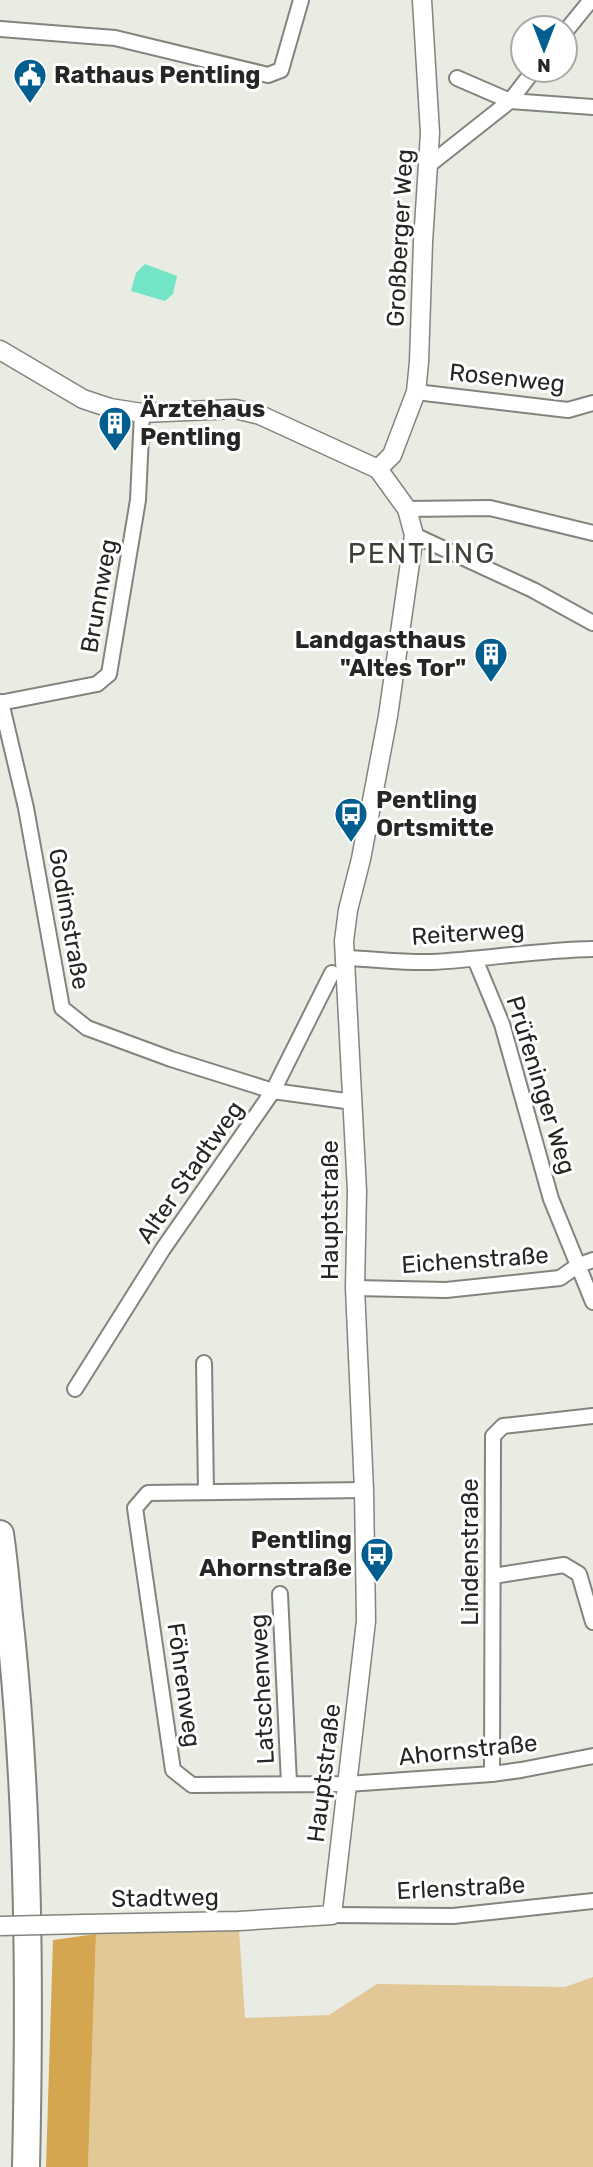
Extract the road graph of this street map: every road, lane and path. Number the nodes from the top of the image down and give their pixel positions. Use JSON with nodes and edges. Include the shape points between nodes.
{"nodes":[{"id":1,"x":301,"y":0,"type":"edge"},
{"id":2,"x":422,"y":0,"type":"edge"},
{"id":3,"x":591,"y":0,"type":"edge"},
{"id":4,"x":579,"y":15,"type":"edge"},
{"id":5,"x":0,"y":29,"type":"edge"},
{"id":6,"x":457,"y":78,"type":"dead end"},
{"id":7,"x":523,"y":84,"type":"edge"},
{"id":8,"x":510,"y":101,"type":"junction"},
{"id":9,"x":593,"y":107,"type":"edge"},
{"id":10,"x":429,"y":165,"type":"junction"},
{"id":11,"x":0,"y":350,"type":"edge"},
{"id":12,"x":415,"y":391,"type":"junction"},
{"id":13,"x":593,"y":403,"type":"edge"},
{"id":14,"x":142,"y":414,"type":"junction"},
{"id":15,"x":378,"y":469,"type":"junction"},
{"id":16,"x":407,"y":509,"type":"junction"},
{"id":17,"x":593,"y":533,"type":"edge"},
{"id":18,"x":414,"y":535,"type":"junction"},
{"id":19,"x":593,"y":623,"type":"edge"},
{"id":20,"x":1,"y":702,"type":"edge"},
{"id":21,"x":593,"y":949,"type":"edge"},
{"id":22,"x":347,"y":958,"type":"junction"},
{"id":23,"x":475,"y":960,"type":"junction"},
{"id":24,"x":332,"y":973,"type":"dead end"},
{"id":25,"x":273,"y":1091,"type":"junction"},
{"id":26,"x":353,"y":1102,"type":"junction"},
{"id":27,"x":593,"y":1261,"type":"edge"},
{"id":28,"x":577,"y":1266,"type":"junction"},
{"id":29,"x":355,"y":1288,"type":"junction"},
{"id":30,"x":593,"y":1302,"type":"edge"},
{"id":31,"x":204,"y":1363,"type":"dead end"},
{"id":32,"x":75,"y":1390,"type":"dead end"},
{"id":33,"x":593,"y":1416,"type":"edge"},
{"id":34,"x":365,"y":1490,"type":"junction"},
{"id":35,"x":206,"y":1492,"type":"junction"},
{"id":36,"x":0,"y":1534,"type":"edge"},
{"id":37,"x":493,"y":1576,"type":"junction"},
{"id":38,"x":280,"y":1594,"type":"dead end"},
{"id":39,"x":593,"y":1622,"type":"edge"},
{"id":40,"x":593,"y":1756,"type":"edge"},
{"id":41,"x":492,"y":1774,"type":"junction"},
{"id":42,"x":289,"y":1783,"type":"junction"},
{"id":43,"x":347,"y":1784,"type":"junction"},
{"id":44,"x":593,"y":1901,"type":"edge"},
{"id":45,"x":332,"y":1916,"type":"junction"},
{"id":46,"x":0,"y":1926,"type":"edge"},
{"id":47,"x":26,"y":2167,"type":"edge"}],
"edges":[{"from":1,"to":5,"type":"street","via":[[281,70],[268,75],[116,38]]},
{"from":2,"to":10,"type":"street","name":"Großberger Weg"},
{"from":3,"to":4,"type":"street"},
{"from":6,"to":8,"type":"street"},
{"from":7,"to":8,"type":"street"},
{"from":8,"to":9,"type":"street"},
{"from":8,"to":10,"type":"street"},
{"from":10,"to":12,"type":"street","name":"Großberger Weg"},
{"from":11,"to":14,"type":"street","via":[[83,399]]},
{"from":12,"to":13,"type":"street","name":"Rosenweg","via":[[568,410]]},
{"from":12,"to":15,"type":"street","name":"Großberger Weg","via":[[392,455]]},
{"from":14,"to":15,"type":"street","via":[[235,409],[260,415]]},
{"from":14,"to":20,"type":"street","name":"Brunnweg","via":[[138,500],[109,674],[97,684]]},
{"from":15,"to":16,"type":"street"},
{"from":16,"to":17,"type":"street","via":[[491,508]]},
{"from":16,"to":18,"type":"street","name":"Hauptstraße"},
{"from":18,"to":19,"type":"street"},
{"from":18,"to":22,"type":"street","name":"Hauptstraße","via":[[388,716],[348,910]]},
{"from":20,"to":25,"type":"street","name":"Godimstraße","via":[[26,808],[62,1008],[87,1028]]},
{"from":21,"to":23,"type":"street","name":"Reiterweg"},
{"from":22,"to":23,"type":"street","name":"Reiterweg"},
{"from":22,"to":26,"type":"street","name":"Hauptstraße"},
{"from":23,"to":28,"type":"street","name":"Prüfeninger Weg","via":[[502,1024],[551,1199]]},
{"from":24,"to":25,"type":"street","name":"Alter Stadtweg"},
{"from":25,"to":26,"type":"street","name":"Godimstraße"},
{"from":25,"to":32,"type":"street","name":"Alter Stadtweg","via":[[163,1249]]},
{"from":26,"to":29,"type":"street","name":"Hauptstraße"},
{"from":27,"to":28,"type":"street","name":"Eichenstraße"},
{"from":28,"to":29,"type":"street","name":"Eichenstraße","via":[[560,1278],[446,1290]]},
{"from":28,"to":30,"type":"street","name":"Prüfeninger Weg"},
{"from":29,"to":34,"type":"street","name":"Hauptstraße"},
{"from":31,"to":35,"type":"street"},
{"from":33,"to":37,"type":"street","name":"Lindenstraße","via":[[503,1426],[493,1436]]},
{"from":34,"to":35,"type":"street","name":"Föhrenweg"},
{"from":34,"to":43,"type":"street","name":"Hauptstraße","via":[[366,1627]]},
{"from":35,"to":42,"type":"street","name":"Föhrenweg","via":[[148,1493],[135,1508],[173,1770],[192,1785]]},
{"from":36,"to":47,"type":"highway","via":[[20,1726],[27,1878]]},
{"from":37,"to":39,"type":"street","via":[[564,1565],[579,1574]]},
{"from":37,"to":41,"type":"street","name":"Lindenstraße"},
{"from":38,"to":42,"type":"street","name":"Latschenweg"},
{"from":40,"to":41,"type":"street","name":"Ahornstraße"},
{"from":41,"to":43,"type":"street","name":"Ahornstraße"},
{"from":42,"to":43,"type":"street","name":"Föhrenweg"},
{"from":43,"to":45,"type":"street","name":"Hauptstraße"},
{"from":44,"to":45,"type":"street","name":"Erlenstraße","via":[[453,1916]]},
{"from":45,"to":46,"type":"street","name":"Stadtweg","bridge":true}]}
